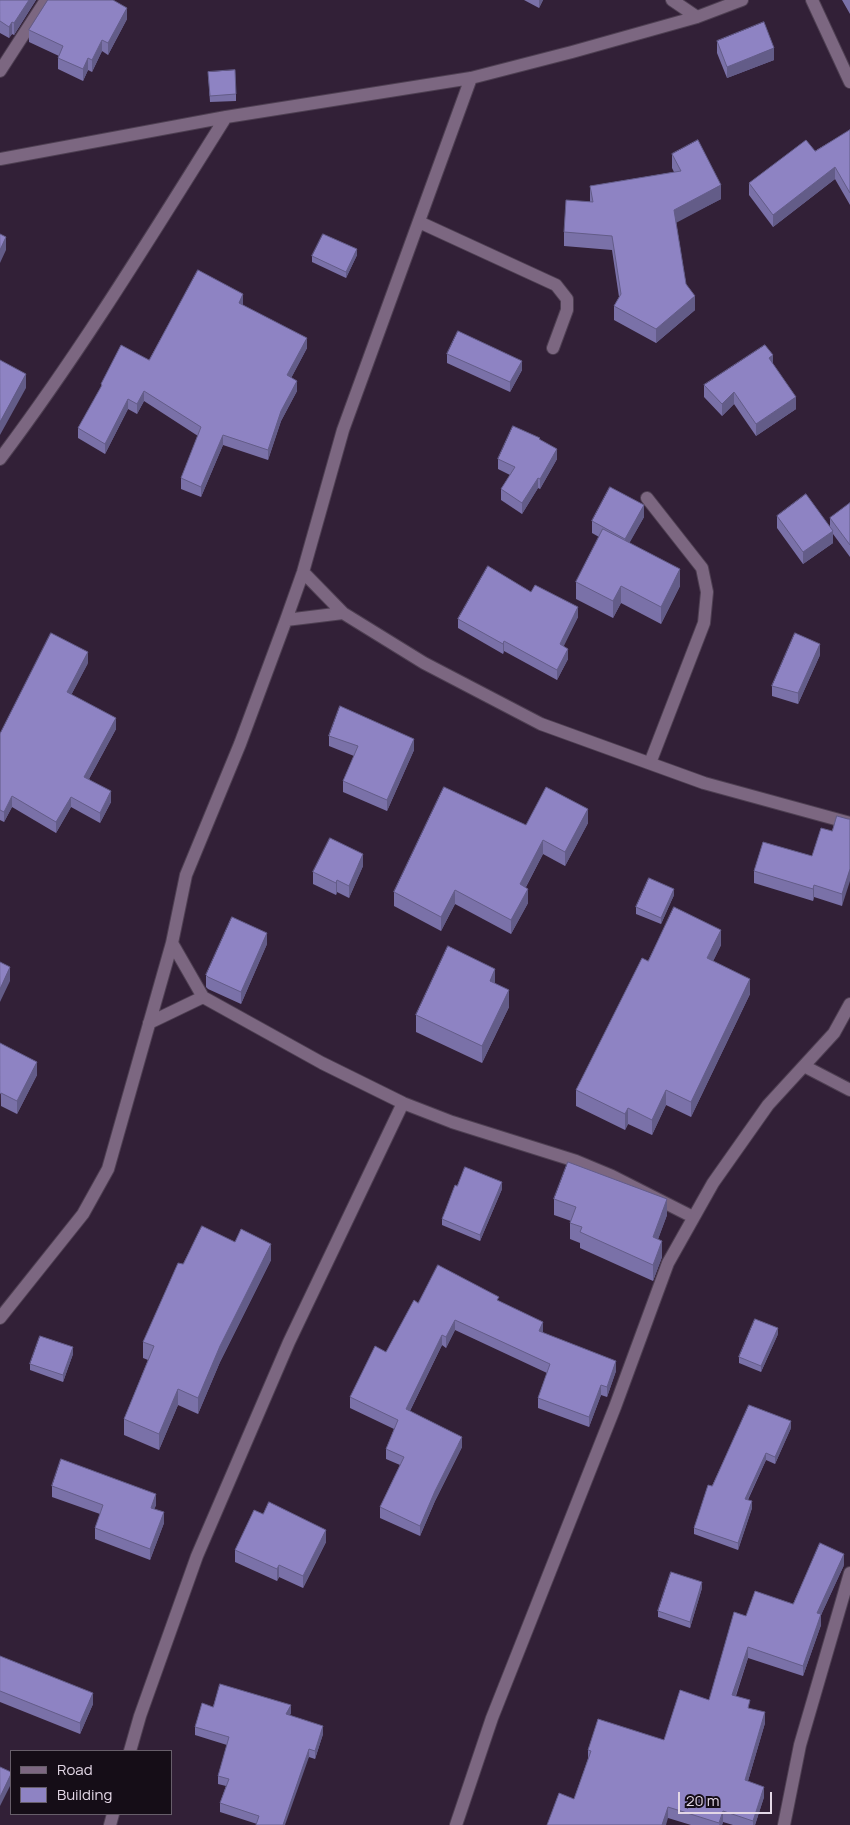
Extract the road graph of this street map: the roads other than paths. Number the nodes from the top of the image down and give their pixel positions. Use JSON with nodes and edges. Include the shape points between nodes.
{"nodes":[{"id":1,"x":46,"y":0,"type":"edge"},
{"id":2,"x":672,"y":0,"type":"edge"},
{"id":3,"x":742,"y":0,"type":"edge"},
{"id":4,"x":812,"y":0,"type":"edge"},
{"id":5,"x":698,"y":17,"type":"junction"},
{"id":6,"x":0,"y":71,"type":"edge"},
{"id":7,"x":471,"y":78,"type":"junction"},
{"id":8,"x":850,"y":82,"type":"edge"},
{"id":9,"x":226,"y":117,"type":"junction"},
{"id":10,"x":0,"y":159,"type":"edge"},
{"id":11,"x":419,"y":222,"type":"junction"},
{"id":12,"x":553,"y":348,"type":"dead end"},
{"id":13,"x":0,"y":459,"type":"edge"},
{"id":14,"x":647,"y":498,"type":"dead end"},
{"id":15,"x":302,"y":572,"type":"junction"},
{"id":16,"x":343,"y":613,"type":"junction"},
{"id":17,"x":286,"y":620,"type":"junction"},
{"id":18,"x":650,"y":763,"type":"junction"},
{"id":19,"x":850,"y":823,"type":"edge"},
{"id":20,"x":172,"y":943,"type":"junction"},
{"id":21,"x":203,"y":997,"type":"junction"},
{"id":22,"x":850,"y":1004,"type":"edge"},
{"id":23,"x":149,"y":1023,"type":"junction"},
{"id":24,"x":804,"y":1066,"type":"junction"},
{"id":25,"x":850,"y":1090,"type":"edge"},
{"id":26,"x":403,"y":1103,"type":"junction"},
{"id":27,"x":693,"y":1217,"type":"junction"},
{"id":28,"x":0,"y":1318,"type":"edge"},
{"id":29,"x":850,"y":1573,"type":"edge"},
{"id":30,"x":130,"y":1750,"type":"edge"},
{"id":31,"x":456,"y":1825,"type":"edge"},
{"id":32,"x":784,"y":1825,"type":"edge"}],
"edges":[{"from":1,"to":6,"type":"street"},
{"from":2,"to":5,"type":"street"},
{"from":3,"to":5,"type":"street"},
{"from":4,"to":8,"type":"street"},
{"from":5,"to":7,"type":"street"},
{"from":7,"to":9,"type":"street"},
{"from":7,"to":11,"type":"street"},
{"from":9,"to":10,"type":"street"},
{"from":9,"to":13,"type":"street","via":[[40,407]]},
{"from":11,"to":12,"type":"street","via":[[556,285],[567,299],[567,310]]},
{"from":11,"to":15,"type":"street","via":[[343,430]]},
{"from":14,"to":18,"type":"street","via":[[702,568],[707,592],[704,623]]},
{"from":15,"to":16,"type":"street"},
{"from":15,"to":17,"type":"street"},
{"from":16,"to":17,"type":"street"},
{"from":16,"to":18,"type":"street","via":[[424,663],[541,724]]},
{"from":17,"to":20,"type":"street","via":[[186,876]]},
{"from":18,"to":19,"type":"street","via":[[704,782]]},
{"from":20,"to":21,"type":"street"},
{"from":20,"to":23,"type":"street"},
{"from":21,"to":23,"type":"street"},
{"from":21,"to":26,"type":"street","via":[[322,1063]]},
{"from":22,"to":24,"type":"street","via":[[834,1033]]},
{"from":23,"to":28,"type":"street","via":[[108,1169],[83,1214]]},
{"from":24,"to":25,"type":"street"},
{"from":24,"to":27,"type":"street","via":[[768,1105]]},
{"from":26,"to":27,"type":"street","via":[[612,1176]]},
{"from":26,"to":30,"type":"street","via":[[289,1342],[197,1556]]},
{"from":27,"to":31,"type":"street","via":[[668,1263],[615,1407],[492,1718]]},
{"from":29,"to":32,"type":"street","via":[[800,1745]]}]}
